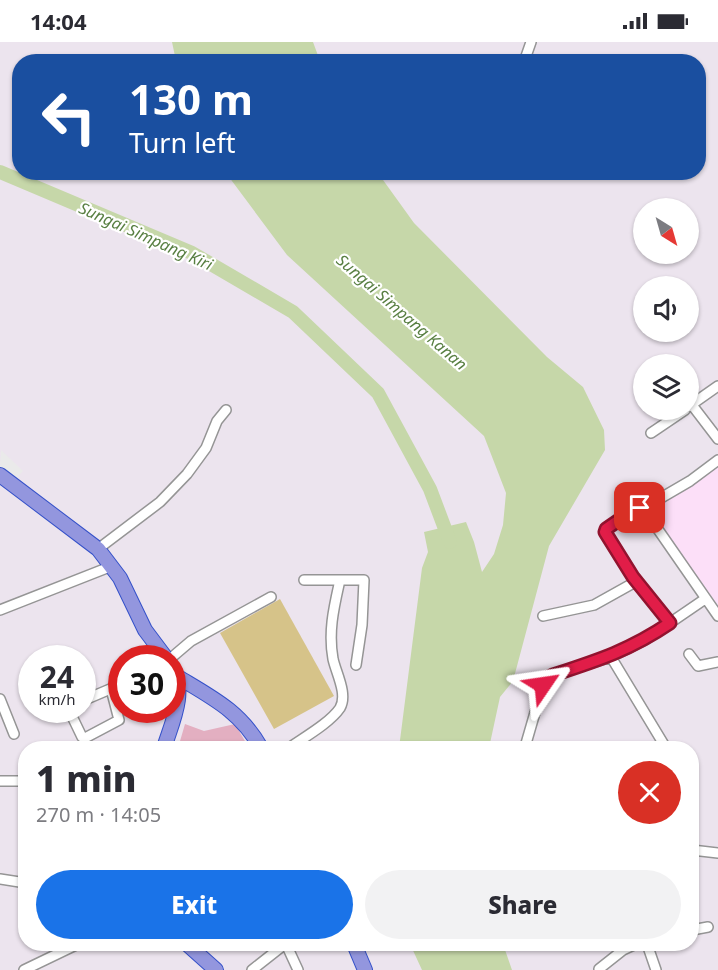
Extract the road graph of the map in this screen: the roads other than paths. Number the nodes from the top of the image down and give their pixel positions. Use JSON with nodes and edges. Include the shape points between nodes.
{"nodes":[{"id":1,"x":718,"y":386,"type":"edge"},
{"id":2,"x":699,"y":400,"type":"edge"},
{"id":3,"x":226,"y":410,"type":"dead end"},
{"id":4,"x":699,"y":418,"type":"edge"},
{"id":5,"x":670,"y":420,"type":"edge"},
{"id":6,"x":651,"y":433,"type":"dead end"},
{"id":7,"x":718,"y":440,"type":"edge"},
{"id":8,"x":718,"y":460,"type":"edge"},
{"id":9,"x":0,"y":476,"type":"edge"},
{"id":10,"x":648,"y":515,"type":"junction"},
{"id":11,"x":98,"y":549,"type":"junction"},
{"id":12,"x":112,"y":566,"type":"junction"},
{"id":13,"x":304,"y":580,"type":"dead end"},
{"id":14,"x":340,"y":580,"type":"junction"},
{"id":15,"x":636,"y":581,"type":"junction"},
{"id":16,"x":271,"y":597,"type":"dead end"},
{"id":17,"x":705,"y":599,"type":"junction"},
{"id":18,"x":0,"y":610,"type":"edge"},
{"id":19,"x":543,"y":616,"type":"dead end"},
{"id":20,"x":718,"y":616,"type":"edge"},
{"id":21,"x":670,"y":623,"type":"junction"},
{"id":22,"x":156,"y":645,"type":"edge"},
{"id":23,"x":186,"y":645,"type":"edge"},
{"id":24,"x":689,"y":654,"type":"dead end"},
{"id":25,"x":611,"y":657,"type":"junction"},
{"id":26,"x":718,"y":662,"type":"edge"},
{"id":27,"x":356,"y":665,"type":"dead end"},
{"id":28,"x":186,"y":680,"type":"edge"},
{"id":29,"x":197,"y":689,"type":"junction"},
{"id":30,"x":186,"y":694,"type":"edge"},
{"id":31,"x":0,"y":699,"type":"edge"},
{"id":32,"x":75,"y":723,"type":"edge"},
{"id":33,"x":114,"y":723,"type":"edge"},
{"id":34,"x":172,"y":723,"type":"edge"},
{"id":35,"x":14,"y":734,"type":"dead end"},
{"id":36,"x":166,"y":741,"type":"edge"},
{"id":37,"x":257,"y":741,"type":"edge"},
{"id":38,"x":299,"y":741,"type":"edge"},
{"id":39,"x":525,"y":741,"type":"edge"},
{"id":40,"x":662,"y":741,"type":"edge"},
{"id":41,"x":18,"y":780,"type":"edge"},
{"id":42,"x":0,"y":781,"type":"edge"},
{"id":43,"x":699,"y":851,"type":"edge"},
{"id":44,"x":718,"y":854,"type":"edge"},
{"id":45,"x":0,"y":879,"type":"edge"},
{"id":46,"x":18,"y":882,"type":"edge"},
{"id":47,"x":708,"y":927,"type":"dead end"},
{"id":48,"x":699,"y":929,"type":"edge"},
{"id":49,"x":63,"y":951,"type":"edge"},
{"id":50,"x":195,"y":951,"type":"edge"},
{"id":51,"x":279,"y":951,"type":"edge"},
{"id":52,"x":289,"y":951,"type":"edge"},
{"id":53,"x":357,"y":951,"type":"edge"},
{"id":54,"x":622,"y":951,"type":"edge"},
{"id":55,"x":649,"y":951,"type":"edge"},
{"id":56,"x":264,"y":966,"type":"edge"},
{"id":57,"x":599,"y":969,"type":"edge"},
{"id":58,"x":24,"y":970,"type":"edge"},
{"id":59,"x":216,"y":970,"type":"edge"},
{"id":60,"x":252,"y":970,"type":"edge"},
{"id":61,"x":298,"y":970,"type":"edge"},
{"id":62,"x":365,"y":970,"type":"edge"},
{"id":63,"x":656,"y":970,"type":"edge"}],
"edges":[{"from":1,"to":2,"type":"street"},
{"from":3,"to":11,"type":"street","via":[[187,474],[160,502]]},
{"from":4,"to":7,"type":"street"},
{"from":5,"to":6,"type":"street"},
{"from":8,"to":10,"type":"street","via":[[654,502]]},
{"from":9,"to":11,"type":"highway"},
{"from":10,"to":15,"type":"street","via":[[644,509],[635,509],[605,531]]},
{"from":10,"to":17,"type":"street"},
{"from":11,"to":12,"type":"highway"},
{"from":12,"to":18,"type":"street"},
{"from":12,"to":22,"type":"highway"},
{"from":13,"to":14,"type":"street"},
{"from":14,"to":27,"type":"street","via":[[362,579],[365,583]]},
{"from":14,"to":38,"type":"street","via":[[331,630],[343,698],[341,706]]},
{"from":15,"to":19,"type":"street","via":[[594,605]]},
{"from":15,"to":21,"type":"street"},
{"from":16,"to":23,"type":"street"},
{"from":17,"to":20,"type":"street"},
{"from":17,"to":21,"type":"street"},
{"from":21,"to":25,"type":"street"},
{"from":24,"to":26,"type":"street","via":[[698,666]]},
{"from":25,"to":39,"type":"street","via":[[547,678]]},
{"from":25,"to":40,"type":"street"},
{"from":28,"to":29,"type":"highway"},
{"from":29,"to":30,"type":"highway"},
{"from":29,"to":37,"type":"highway","via":[[245,723]]},
{"from":31,"to":35,"type":"street"},
{"from":32,"to":33,"type":"street","via":[[86,738]]},
{"from":34,"to":36,"type":"highway"},
{"from":41,"to":42,"type":"street"},
{"from":43,"to":44,"type":"street"},
{"from":45,"to":46,"type":"street"},
{"from":47,"to":48,"type":"street"},
{"from":49,"to":58,"type":"street"},
{"from":50,"to":59,"type":"highway"},
{"from":51,"to":56,"type":"street"},
{"from":52,"to":61,"type":"street"},
{"from":53,"to":62,"type":"highway"},
{"from":54,"to":57,"type":"street"},
{"from":55,"to":63,"type":"street"},
{"from":56,"to":60,"type":"street"}]}
